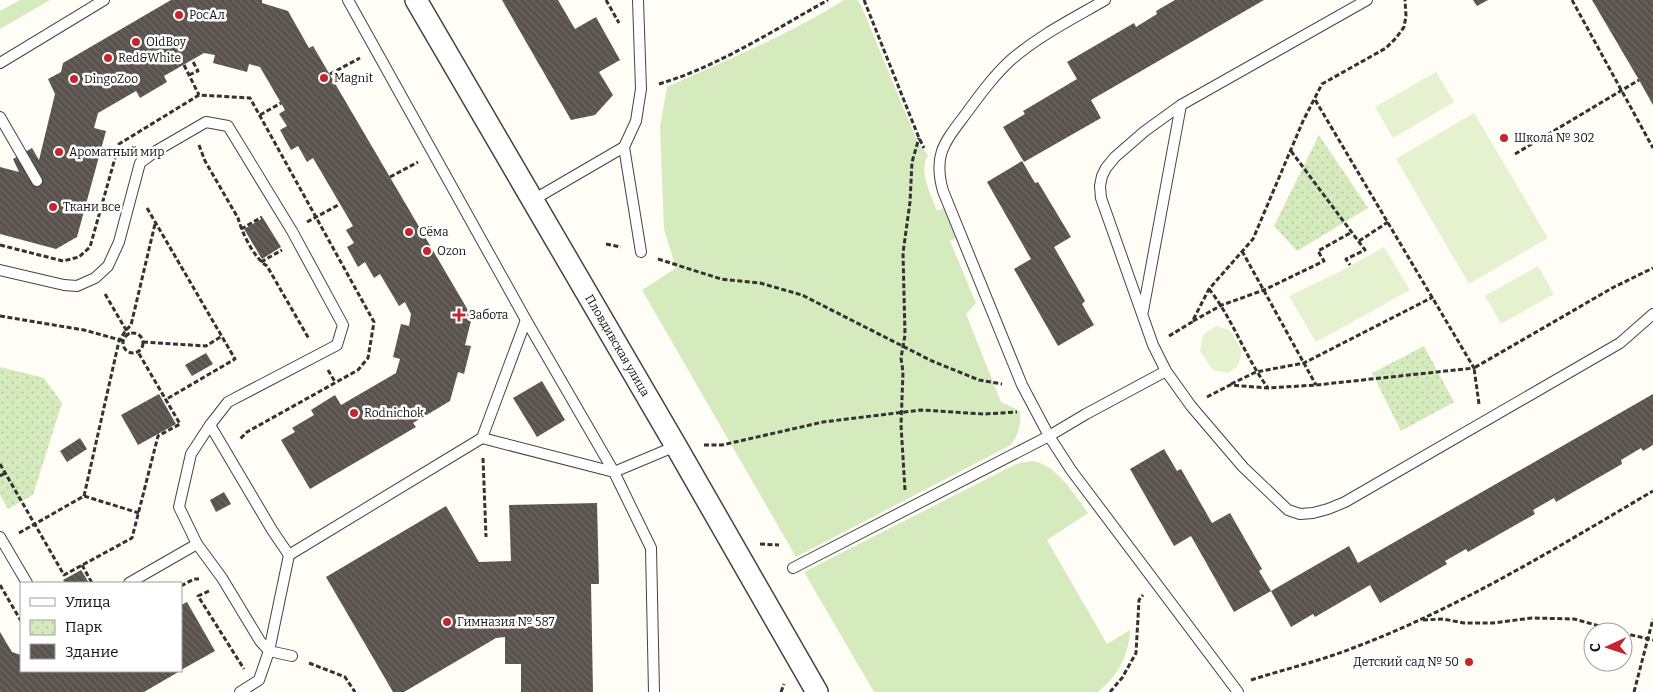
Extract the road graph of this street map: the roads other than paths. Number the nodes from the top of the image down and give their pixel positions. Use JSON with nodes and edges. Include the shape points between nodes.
{"nodes":[{"id":1,"x":104,"y":0,"type":"edge"},
{"id":2,"x":348,"y":0,"type":"edge"},
{"id":3,"x":416,"y":0,"type":"edge"},
{"id":4,"x":638,"y":0,"type":"edge"},
{"id":5,"x":1105,"y":0,"type":"edge"},
{"id":6,"x":1367,"y":0,"type":"edge"},
{"id":7,"x":0,"y":63,"type":"edge"},
{"id":8,"x":1181,"y":105,"type":"junction"},
{"id":9,"x":0,"y":117,"type":"edge"},
{"id":10,"x":624,"y":147,"type":"junction"},
{"id":11,"x":37,"y":181,"type":"dead end"},
{"id":12,"x":532,"y":200,"type":"junction"},
{"id":13,"x":641,"y":252,"type":"road end"},
{"id":14,"x":0,"y":270,"type":"edge"},
{"id":15,"x":1142,"y":313,"type":"junction"},
{"id":16,"x":1653,"y":314,"type":"edge"},
{"id":17,"x":526,"y":320,"type":"junction"},
{"id":18,"x":1166,"y":371,"type":"junction"},
{"id":19,"x":210,"y":425,"type":"junction"},
{"id":20,"x":1050,"y":436,"type":"junction"},
{"id":21,"x":482,"y":438,"type":"junction"},
{"id":22,"x":676,"y":446,"type":"junction"},
{"id":23,"x":614,"y":472,"type":"junction"},
{"id":24,"x":0,"y":537,"type":"edge"},
{"id":25,"x":197,"y":544,"type":"junction"},
{"id":26,"x":289,"y":555,"type":"junction"},
{"id":27,"x":793,"y":568,"type":"dead end"},
{"id":28,"x":26,"y":582,"type":"edge"},
{"id":29,"x":130,"y":582,"type":"edge"},
{"id":30,"x":269,"y":651,"type":"junction"},
{"id":31,"x":292,"y":656,"type":"road end"},
{"id":32,"x":1236,"y":688,"type":"edge"},
{"id":33,"x":240,"y":692,"type":"edge"},
{"id":34,"x":654,"y":692,"type":"edge"},
{"id":35,"x":817,"y":692,"type":"edge"}],
"edges":[{"from":1,"to":7,"type":"lane"},
{"from":2,"to":17,"type":"lane"},
{"from":3,"to":12,"type":"street","name":"Пловдивская улица"},
{"from":4,"to":10,"type":"lane","via":[[641,89],[636,121]]},
{"from":5,"to":20,"type":"lane","via":[[1041,38],[1002,69],[957,125],[939,157],[943,191],[1022,385]]},
{"from":6,"to":8,"type":"lane"},
{"from":8,"to":15,"type":"lane"},
{"from":8,"to":15,"type":"lane","via":[[1115,157],[1106,168],[1100,186],[1101,198]]},
{"from":9,"to":11,"type":"lane"},
{"from":10,"to":12,"type":"lane"},
{"from":10,"to":13,"type":"lane"},
{"from":12,"to":22,"type":"street","name":"Пловдивская улица"},
{"from":14,"to":19,"type":"lane","via":[[64,285],[78,286],[95,278],[108,266],[119,242],[140,163],[206,122],[228,126],[292,230],[343,325],[337,345],[228,402]]},
{"from":15,"to":18,"type":"lane"},
{"from":16,"to":18,"type":"lane","via":[[1620,343],[1345,502],[1313,514],[1288,510],[1243,467]]},
{"from":17,"to":21,"type":"lane"},
{"from":17,"to":23,"type":"lane"},
{"from":18,"to":20,"type":"lane"},
{"from":19,"to":25,"type":"lane","via":[[191,454],[179,506]]},
{"from":19,"to":26,"type":"lane"},
{"from":20,"to":27,"type":"lane"},
{"from":20,"to":32,"type":"lane","via":[[1071,470],[1155,584]]},
{"from":21,"to":23,"type":"lane"},
{"from":21,"to":26,"type":"lane"},
{"from":22,"to":23,"type":"lane"},
{"from":22,"to":35,"type":"street","name":"Пловдивская улица"},
{"from":23,"to":34,"type":"lane","via":[[651,548]]},
{"from":24,"to":28,"type":"lane"},
{"from":25,"to":29,"type":"lane"},
{"from":25,"to":30,"type":"lane"},
{"from":26,"to":30,"type":"lane"},
{"from":30,"to":31,"type":"lane"},
{"from":30,"to":33,"type":"lane","via":[[259,680]]}]}
